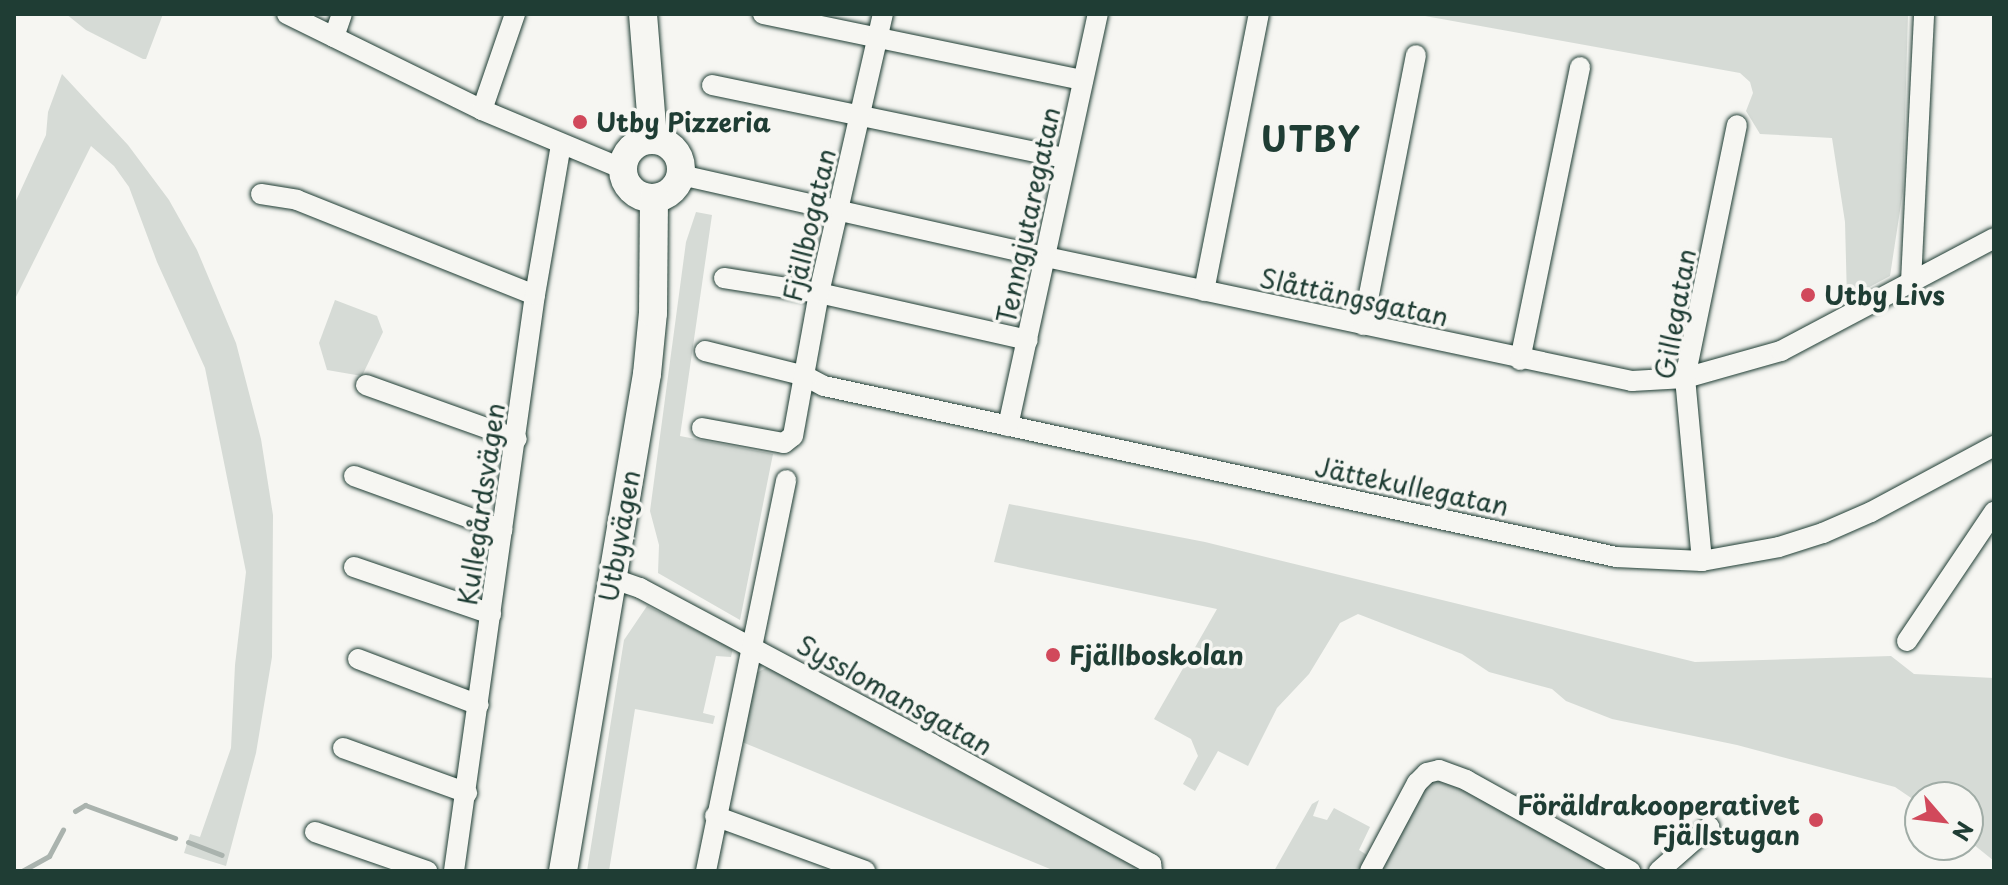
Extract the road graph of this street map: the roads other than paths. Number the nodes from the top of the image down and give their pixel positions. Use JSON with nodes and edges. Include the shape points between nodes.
{"nodes":[{"id":1,"x":287,"y":14,"type":"edge"},
{"id":2,"x":342,"y":14,"type":"edge"},
{"id":3,"x":515,"y":14,"type":"edge"},
{"id":4,"x":643,"y":14,"type":"edge"},
{"id":5,"x":763,"y":14,"type":"edge"},
{"id":6,"x":883,"y":14,"type":"edge"},
{"id":7,"x":1098,"y":14,"type":"edge"},
{"id":8,"x":1259,"y":14,"type":"edge"},
{"id":9,"x":1924,"y":14,"type":"edge"},
{"id":10,"x":334,"y":37,"type":"junction"},
{"id":11,"x":878,"y":37,"type":"junction"},
{"id":12,"x":1416,"y":55,"type":"dead end"},
{"id":13,"x":1580,"y":67,"type":"dead end"},
{"id":14,"x":1083,"y":80,"type":"junction"},
{"id":15,"x":712,"y":85,"type":"dead end"},
{"id":16,"x":482,"y":110,"type":"junction"},
{"id":17,"x":860,"y":116,"type":"junction"},
{"id":18,"x":1737,"y":125,"type":"dead end"},
{"id":19,"x":653,"y":139,"type":"junction"},
{"id":20,"x":561,"y":145,"type":"junction"},
{"id":21,"x":1066,"y":158,"type":"junction"},
{"id":22,"x":623,"y":169,"type":"junction"},
{"id":23,"x":681,"y":175,"type":"junction"},
{"id":24,"x":261,"y":194,"type":"dead end"},
{"id":25,"x":654,"y":198,"type":"junction"},
{"id":26,"x":837,"y":211,"type":"junction"},
{"id":27,"x":1994,"y":238,"type":"edge"},
{"id":28,"x":1046,"y":257,"type":"junction"},
{"id":29,"x":724,"y":278,"type":"dead end"},
{"id":30,"x":1911,"y":282,"type":"junction"},
{"id":31,"x":1204,"y":291,"type":"junction"},
{"id":32,"x":819,"y":293,"type":"junction"},
{"id":33,"x":535,"y":295,"type":"junction"},
{"id":34,"x":1363,"y":325,"type":"junction"},
{"id":35,"x":1028,"y":340,"type":"junction"},
{"id":36,"x":705,"y":351,"type":"dead end"},
{"id":37,"x":1520,"y":360,"type":"junction"},
{"id":38,"x":805,"y":376,"type":"junction"},
{"id":39,"x":1685,"y":378,"type":"junction"},
{"id":40,"x":366,"y":385,"type":"dead end"},
{"id":41,"x":1008,"y":426,"type":"junction"},
{"id":42,"x":702,"y":428,"type":"dead end"},
{"id":43,"x":517,"y":439,"type":"junction"},
{"id":44,"x":1994,"y":446,"type":"edge"},
{"id":45,"x":354,"y":476,"type":"dead end"},
{"id":46,"x":786,"y":480,"type":"dead end"},
{"id":47,"x":1994,"y":512,"type":"edge"},
{"id":48,"x":503,"y":530,"type":"junction"},
{"id":49,"x":1702,"y":561,"type":"junction"},
{"id":50,"x":354,"y":567,"type":"dead end"},
{"id":51,"x":611,"y":578,"type":"junction"},
{"id":52,"x":491,"y":614,"type":"junction"},
{"id":53,"x":1907,"y":641,"type":"dead end"},
{"id":54,"x":751,"y":646,"type":"junction"},
{"id":55,"x":358,"y":659,"type":"dead end"},
{"id":56,"x":479,"y":705,"type":"junction"},
{"id":57,"x":343,"y":748,"type":"dead end"},
{"id":58,"x":467,"y":793,"type":"junction"},
{"id":59,"x":715,"y":816,"type":"junction"},
{"id":60,"x":1709,"y":827,"type":"dead end"},
{"id":61,"x":315,"y":832,"type":"dead end"},
{"id":62,"x":1156,"y":869,"type":"edge"},
{"id":63,"x":427,"y":871,"type":"edge"},
{"id":64,"x":454,"y":871,"type":"edge"},
{"id":65,"x":563,"y":871,"type":"edge"},
{"id":66,"x":706,"y":871,"type":"edge"},
{"id":67,"x":865,"y":871,"type":"edge"},
{"id":68,"x":1370,"y":871,"type":"edge"},
{"id":69,"x":1630,"y":871,"type":"edge"},
{"id":70,"x":1659,"y":871,"type":"edge"}],
"edges":[{"from":1,"to":10,"type":"street"},
{"from":2,"to":10,"type":"street"},
{"from":3,"to":16,"type":"street"},
{"from":4,"to":19,"type":"street"},
{"from":5,"to":11,"type":"street"},
{"from":6,"to":11,"type":"street","name":"Fjällbogatan"},
{"from":7,"to":14,"type":"street","name":"Tenngjutaregatan"},
{"from":8,"to":31,"type":"street"},
{"from":9,"to":30,"type":"street"},
{"from":10,"to":16,"type":"street"},
{"from":11,"to":14,"type":"street"},
{"from":11,"to":17,"type":"street","name":"Fjällbogatan"},
{"from":12,"to":34,"type":"street"},
{"from":13,"to":37,"type":"street"},
{"from":14,"to":21,"type":"street","name":"Tenngjutaregatan"},
{"from":15,"to":17,"type":"street"},
{"from":16,"to":20,"type":"street"},
{"from":17,"to":21,"type":"street"},
{"from":17,"to":26,"type":"street","name":"Fjällbogatan"},
{"from":18,"to":39,"type":"street","name":"Gillegatan"},
{"from":19,"to":22,"type":"street","via":[[630,150]]},
{"from":19,"to":23,"type":"street","via":[[675,151]]},
{"from":20,"to":22,"type":"street"},
{"from":20,"to":33,"type":"street","name":"Kullegårdsvägen"},
{"from":21,"to":28,"type":"street","name":"Tenngjutaregatan"},
{"from":22,"to":25,"type":"street","via":[[630,188]]},
{"from":23,"to":25,"type":"street","via":[[673,189]]},
{"from":23,"to":26,"type":"street","name":"Slåttängsgatan"},
{"from":24,"to":33,"type":"street","via":[[297,200]]},
{"from":25,"to":51,"type":"street","name":"Utbyvägen","via":[[647,374]]},
{"from":26,"to":28,"type":"street","name":"Slåttängsgatan"},
{"from":26,"to":32,"type":"street","name":"Fjällbogatan"},
{"from":27,"to":30,"type":"street","name":"Slåttängsgatan"},
{"from":28,"to":31,"type":"street","name":"Slåttängsgatan"},
{"from":28,"to":35,"type":"street","name":"Tenngjutaregatan"},
{"from":29,"to":32,"type":"street"},
{"from":30,"to":39,"type":"street","name":"Slåttängsgatan","via":[[1781,351]]},
{"from":31,"to":34,"type":"street","name":"Slåttängsgatan"},
{"from":32,"to":35,"type":"street"},
{"from":32,"to":38,"type":"street","name":"Fjällbogatan"},
{"from":33,"to":43,"type":"street","name":"Kullegårdsvägen"},
{"from":34,"to":37,"type":"street","name":"Slåttängsgatan"},
{"from":35,"to":41,"type":"street","name":"Tenngjutaregatan"},
{"from":36,"to":38,"type":"street","name":"Jättekullegatan"},
{"from":37,"to":39,"type":"street","name":"Slåttängsgatan","via":[[1632,381]]},
{"from":38,"to":41,"type":"street","name":"Jättekullegatan","via":[[824,386]]},
{"from":38,"to":42,"type":"street","name":"Fjällbogatan","via":[[795,430],[784,443]]},
{"from":39,"to":49,"type":"street","name":"Gillegatan"},
{"from":40,"to":43,"type":"street"},
{"from":41,"to":49,"type":"street","name":"Jättekullegatan","via":[[1616,557]]},
{"from":43,"to":48,"type":"street","name":"Kullegårdsvägen"},
{"from":44,"to":49,"type":"street","name":"Jättekullegatan","via":[[1823,533]]},
{"from":45,"to":48,"type":"street"},
{"from":46,"to":54,"type":"street"},
{"from":47,"to":53,"type":"street"},
{"from":48,"to":52,"type":"street","name":"Kullegårdsvägen"},
{"from":50,"to":52,"type":"street"},
{"from":51,"to":54,"type":"street","name":"Sysslomansgatan"},
{"from":51,"to":65,"type":"street","name":"Utbyvägen"},
{"from":52,"to":56,"type":"street","name":"Kullegårdsvägen"},
{"from":54,"to":59,"type":"street"},
{"from":54,"to":62,"type":"street","name":"Sysslomansgatan"},
{"from":55,"to":56,"type":"street"},
{"from":56,"to":58,"type":"street","name":"Kullegårdsvägen"},
{"from":57,"to":58,"type":"street"},
{"from":58,"to":64,"type":"street","name":"Kullegårdsvägen"},
{"from":59,"to":66,"type":"street"},
{"from":59,"to":67,"type":"street"},
{"from":60,"to":70,"type":"street"},
{"from":61,"to":63,"type":"street"},
{"from":68,"to":69,"type":"street","via":[[1417,783],[1439,770]]}]}
